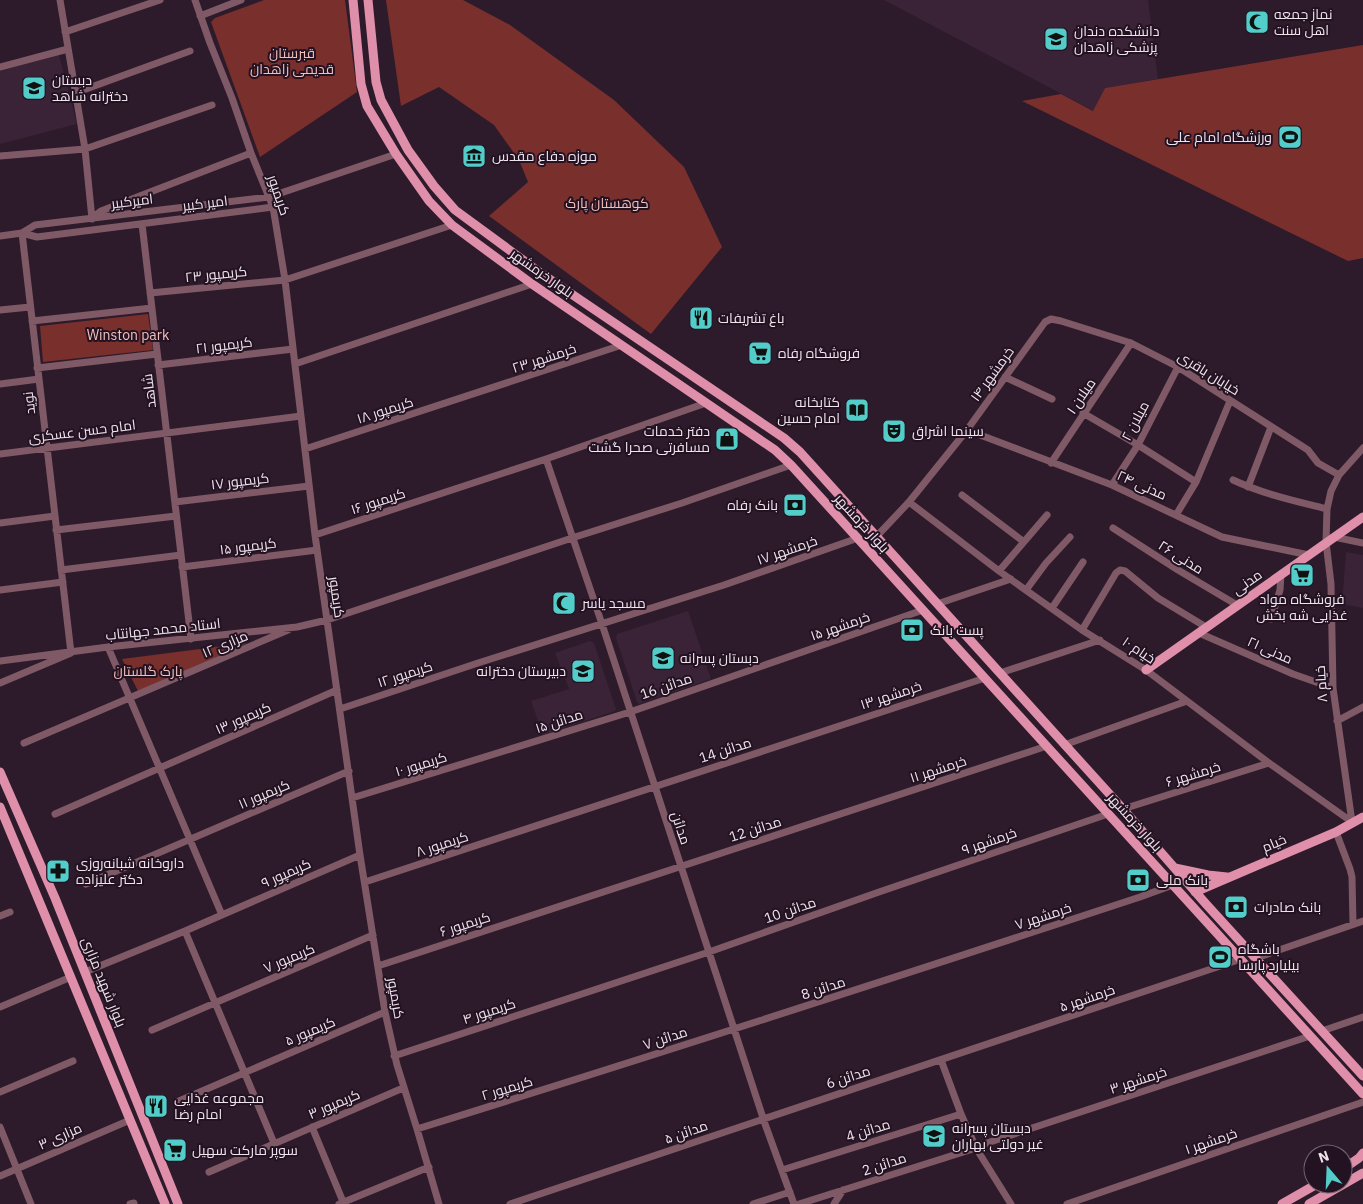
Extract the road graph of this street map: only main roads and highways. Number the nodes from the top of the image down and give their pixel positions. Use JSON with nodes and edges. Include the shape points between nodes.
{"nodes":[{"id":1,"x":368,"y":2,"type":"edge"},
{"id":2,"x":353,"y":3,"type":"edge"},
{"id":3,"x":581,"y":301,"type":"junction"},
{"id":4,"x":573,"y":312,"type":"junction"},
{"id":5,"x":1363,"y":516,"type":"edge"},
{"id":6,"x":1146,"y":670,"type":"road end"},
{"id":7,"x":1034,"y":710,"type":"junction"},
{"id":8,"x":1021,"y":718,"type":"junction"},
{"id":9,"x":0,"y":772,"type":"edge"},
{"id":10,"x":0,"y":807,"type":"edge"},
{"id":11,"x":1363,"y":817,"type":"edge"},
{"id":12,"x":1174,"y":868,"type":"junction"},
{"id":13,"x":1230,"y":877,"type":"junction"},
{"id":14,"x":1195,"y":892,"type":"junction"},
{"id":15,"x":85,"y":972,"type":"junction"},
{"id":16,"x":71,"y":978,"type":"junction"},
{"id":17,"x":1322,"y":1031,"type":"junction"},
{"id":18,"x":1310,"y":1036,"type":"junction"},
{"id":19,"x":1363,"y":1076,"type":"edge"},
{"id":20,"x":1363,"y":1094,"type":"edge"},
{"id":21,"x":1363,"y":1153,"type":"edge"},
{"id":22,"x":1353,"y":1161,"type":"edge"},
{"id":23,"x":1363,"y":1173,"type":"edge"},
{"id":24,"x":1303,"y":1192,"type":"edge"},
{"id":25,"x":165,"y":1204,"type":"edge"},
{"id":26,"x":178,"y":1204,"type":"edge"},
{"id":27,"x":1282,"y":1204,"type":"edge"},
{"id":28,"x":1309,"y":1204,"type":"edge"}],
"edges":[{"from":1,"to":2,"type":"main road"},
{"from":1,"to":3,"type":"main road","name":"بلوار خرمشهر","via":[[376,82],[381,100],[408,150],[455,210]]},
{"from":2,"to":4,"type":"main road","name":"بلوار خرمشهر","via":[[361,84],[367,106],[429,201],[452,225]]},
{"from":3,"to":4,"type":"main road"},
{"from":3,"to":7,"type":"main road","name":"بلوار خرمشهر","via":[[784,438]]},
{"from":4,"to":8,"type":"main road","name":"بلوار خرمشهر","via":[[775,450]]},
{"from":5,"to":6,"type":"main road","name":"مدنی"},
{"from":7,"to":8,"type":"main road"},
{"from":7,"to":12,"type":"main road","name":"بلوار خرمشهر"},
{"from":8,"to":18,"type":"main road","name":"بلوار خرمشهر"},
{"from":9,"to":15,"type":"main road","name":"بلوار شهید مزاری"},
{"from":10,"to":16,"type":"main road","name":"بلوار شهید مزاری"},
{"from":11,"to":13,"type":"main road","name":"خیام","via":[[1336,832]]},
{"from":12,"to":13,"type":"main road"},
{"from":12,"to":14,"type":"main road","name":"بلوار خرمشهر"},
{"from":13,"to":14,"type":"main road","name":"خیام"},
{"from":14,"to":17,"type":"main road","name":"بلوار خرمشهر"},
{"from":15,"to":16,"type":"main road"},
{"from":15,"to":26,"type":"main road","name":"بلوار شهید مزاری"},
{"from":16,"to":25,"type":"main road","name":"بلوار شهید مزاری"},
{"from":17,"to":18,"type":"main road"},
{"from":17,"to":19,"type":"main road","name":"بلوار خرمشهر"},
{"from":18,"to":20,"type":"main road","name":"بلوار خرمشهر"},
{"from":21,"to":22,"type":"main road"},
{"from":23,"to":28,"type":"main road"},
{"from":24,"to":27,"type":"main road"}]}
